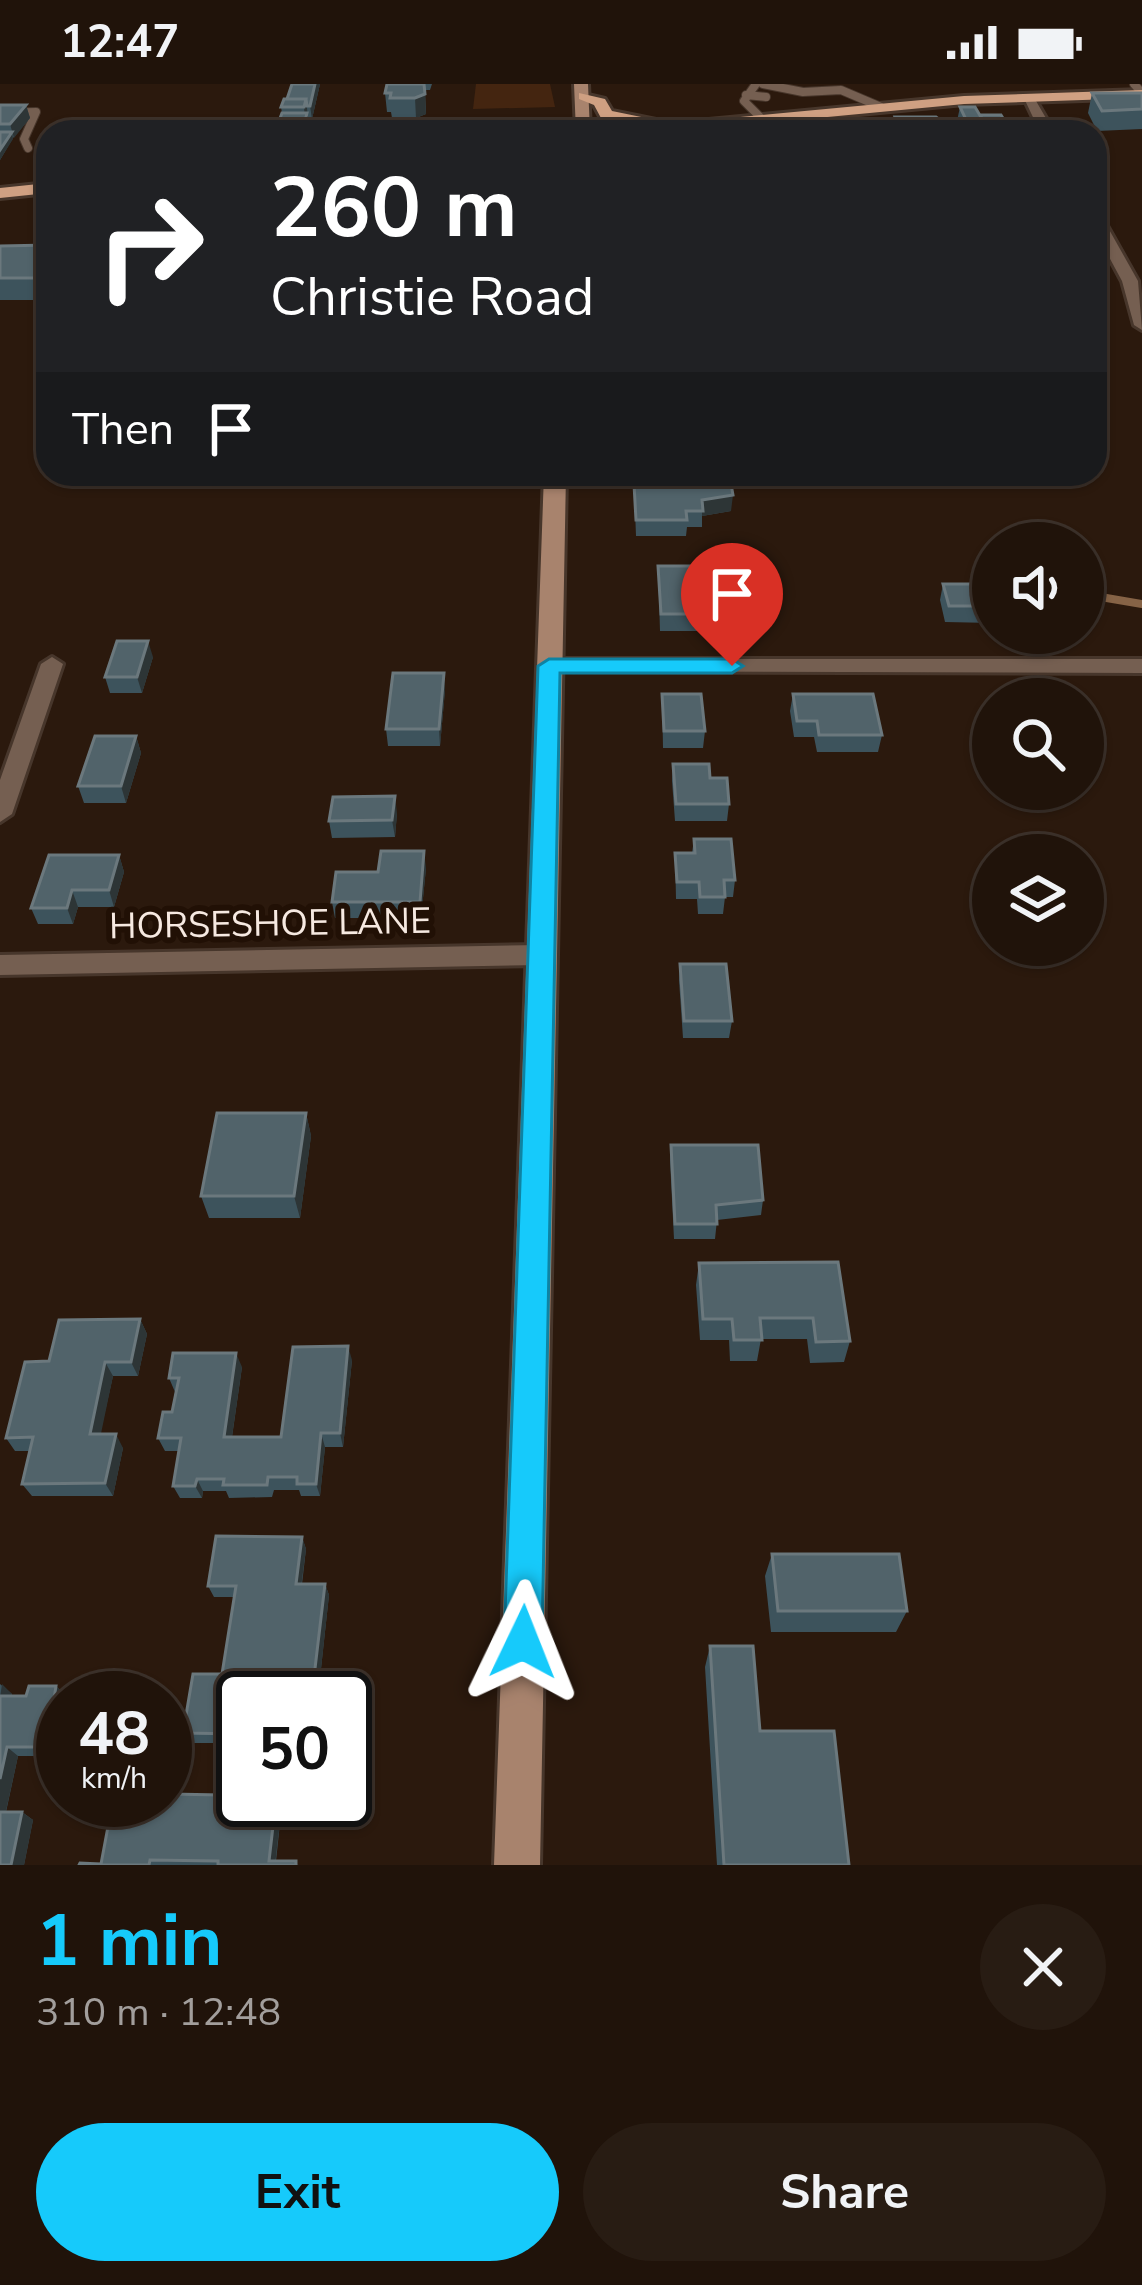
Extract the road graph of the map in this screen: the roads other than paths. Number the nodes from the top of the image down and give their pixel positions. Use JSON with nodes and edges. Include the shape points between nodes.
{"nodes":[{"id":1,"x":760,"y":84,"type":"edge"},
{"id":2,"x":1134,"y":84,"type":"edge"},
{"id":3,"x":583,"y":90,"type":"edge"},
{"id":4,"x":803,"y":92,"type":"junction"},
{"id":5,"x":1142,"y":93,"type":"edge"},
{"id":6,"x":746,"y":95,"type":"junction"},
{"id":7,"x":766,"y":97,"type":"dead end"},
{"id":8,"x":1027,"y":97,"type":"junction"},
{"id":9,"x":789,"y":98,"type":"dead end"},
{"id":10,"x":881,"y":107,"type":"junction"},
{"id":11,"x":0,"y":112,"type":"edge"},
{"id":12,"x":762,"y":118,"type":"junction"},
{"id":13,"x":710,"y":120,"type":"edge"},
{"id":14,"x":745,"y":120,"type":"edge"},
{"id":15,"x":1040,"y":120,"type":"edge"},
{"id":16,"x":28,"y":148,"type":"dead end"},
{"id":17,"x":36,"y":189,"type":"edge"},
{"id":18,"x":0,"y":193,"type":"edge"},
{"id":19,"x":1107,"y":239,"type":"edge"},
{"id":20,"x":1142,"y":325,"type":"edge"},
{"id":21,"x":555,"y":486,"type":"edge"},
{"id":22,"x":52,"y":664,"type":"dead end"},
{"id":23,"x":549,"y":666,"type":"junction"},
{"id":24,"x":1142,"y":666,"type":"edge"},
{"id":25,"x":0,"y":814,"type":"edge"},
{"id":26,"x":541,"y":955,"type":"junction"},
{"id":27,"x":0,"y":964,"type":"edge"},
{"id":28,"x":517,"y":1865,"type":"edge"}],
"edges":[{"from":1,"to":4,"type":"lane"},
{"from":1,"to":6,"type":"lane"},
{"from":2,"to":5,"type":"lane"},
{"from":3,"to":13,"type":"main road","via":[[617,119]]},
{"from":4,"to":9,"type":"lane"},
{"from":4,"to":10,"type":"lane","via":[[841,90]]},
{"from":5,"to":8,"type":"main road"},
{"from":6,"to":7,"type":"lane"},
{"from":6,"to":12,"type":"lane"},
{"from":8,"to":10,"type":"main road"},
{"from":8,"to":15,"type":"street"},
{"from":10,"to":12,"type":"main road"},
{"from":11,"to":16,"type":"lane","via":[[36,112]]},
{"from":12,"to":14,"type":"main road"},
{"from":17,"to":18,"type":"main road"},
{"from":19,"to":20,"type":"street"},
{"from":21,"to":23,"type":"main road"},
{"from":22,"to":25,"type":"street"},
{"from":23,"to":24,"type":"street"},
{"from":23,"to":26,"type":"main road"},
{"from":26,"to":27,"type":"street","name":"HORSESHOE LANE"},
{"from":26,"to":28,"type":"main road"}]}
